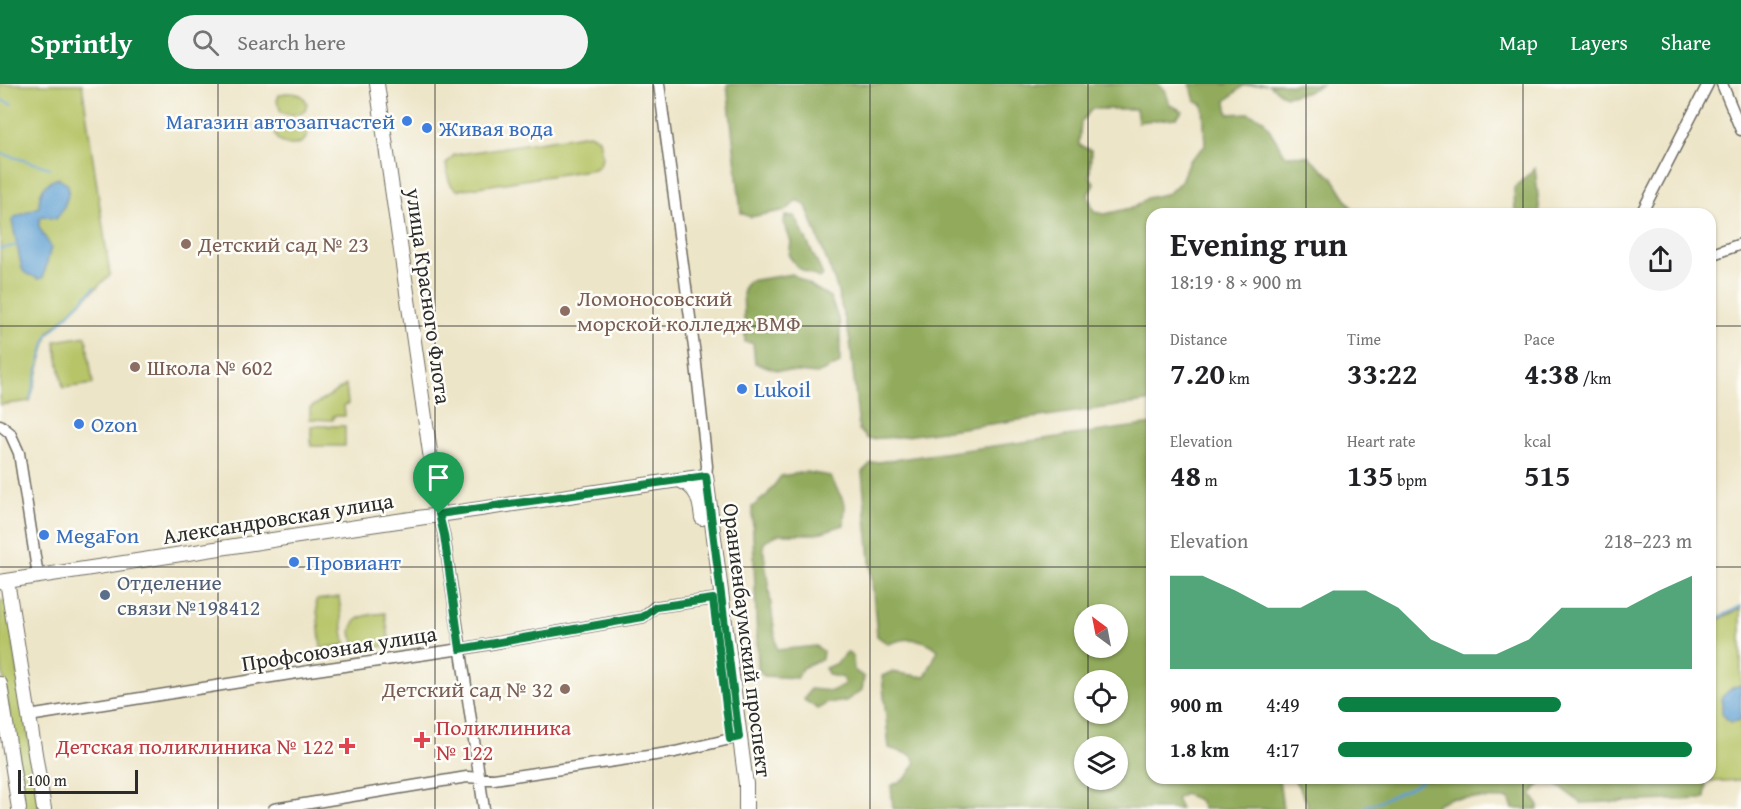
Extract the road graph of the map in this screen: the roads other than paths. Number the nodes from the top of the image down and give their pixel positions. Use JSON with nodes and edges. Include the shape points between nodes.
{"nodes":[{"id":1,"x":377,"y":84,"type":"edge"},
{"id":2,"x":659,"y":84,"type":"edge"},
{"id":3,"x":1708,"y":84,"type":"edge"},
{"id":4,"x":1722,"y":84,"type":"edge"},
{"id":5,"x":1741,"y":130,"type":"edge"},
{"id":6,"x":1644,"y":208,"type":"edge"},
{"id":7,"x":1741,"y":244,"type":"edge"},
{"id":8,"x":1716,"y":253,"type":"edge"},
{"id":9,"x":0,"y":425,"type":"edge"},
{"id":10,"x":706,"y":476,"type":"junction"},
{"id":11,"x":681,"y":481,"type":"junction"},
{"id":12,"x":693,"y":489,"type":"junction"},
{"id":13,"x":439,"y":514,"type":"junction"},
{"id":14,"x":38,"y":576,"type":"junction"},
{"id":15,"x":4,"y":581,"type":"edge"},
{"id":16,"x":717,"y":598,"type":"junction"},
{"id":17,"x":460,"y":649,"type":"junction"},
{"id":18,"x":0,"y":684,"type":"edge"},
{"id":19,"x":29,"y":716,"type":"junction"},
{"id":20,"x":735,"y":738,"type":"junction"},
{"id":21,"x":479,"y":778,"type":"junction"},
{"id":22,"x":19,"y":809,"type":"edge"},
{"id":23,"x":44,"y":809,"type":"edge"},
{"id":24,"x":274,"y":809,"type":"edge"},
{"id":25,"x":484,"y":809,"type":"edge"},
{"id":26,"x":738,"y":809,"type":"edge"},
{"id":27,"x":746,"y":809,"type":"edge"}],
"edges":[{"from":1,"to":13,"type":"main road","name":"улица Красного Флота"},
{"from":2,"to":10,"type":"street","name":"Ораниенбаумский проспект","via":[[696,355]]},
{"from":3,"to":6,"type":"street"},
{"from":4,"to":5,"type":"street"},
{"from":7,"to":8,"type":"street"},
{"from":9,"to":14,"type":"street","via":[[10,433],[20,453]]},
{"from":10,"to":11,"type":"main road","name":"Александровская улица"},
{"from":10,"to":12,"type":"street","name":"Ораниенбаумский проспект"},
{"from":10,"to":16,"type":"main road","name":"Ораниенбаумский проспект"},
{"from":11,"to":12,"type":"main road","name":"Ораниенбаумский проспект"},
{"from":11,"to":13,"type":"main road","name":"Александровская улица"},
{"from":12,"to":16,"type":"main road","name":"Ораниенбаумский проспект","via":[[700,501]]},
{"from":13,"to":14,"type":"main road","name":"Александровская улица"},
{"from":13,"to":17,"type":"street"},
{"from":14,"to":15,"type":"main road","name":"Александровская улица"},
{"from":15,"to":19,"type":"main road"},
{"from":16,"to":17,"type":"street","name":"Профсоюзная улица","via":[[656,607],[643,617]]},
{"from":16,"to":20,"type":"main road","name":"Ораниенбаумский проспект"},
{"from":17,"to":19,"type":"street","name":"Профсоюзная улица"},
{"from":17,"to":21,"type":"street"},
{"from":18,"to":22,"type":"main road"},
{"from":19,"to":23,"type":"main road"},
{"from":20,"to":21,"type":"street","via":[[675,752]]},
{"from":20,"to":26,"type":"main road","name":"Ораниенбаумский проспект"},
{"from":20,"to":27,"type":"main road","name":"Ораниенбаумский проспект","via":[[746,784]]},
{"from":21,"to":24,"type":"street"},
{"from":21,"to":25,"type":"street"}]}
